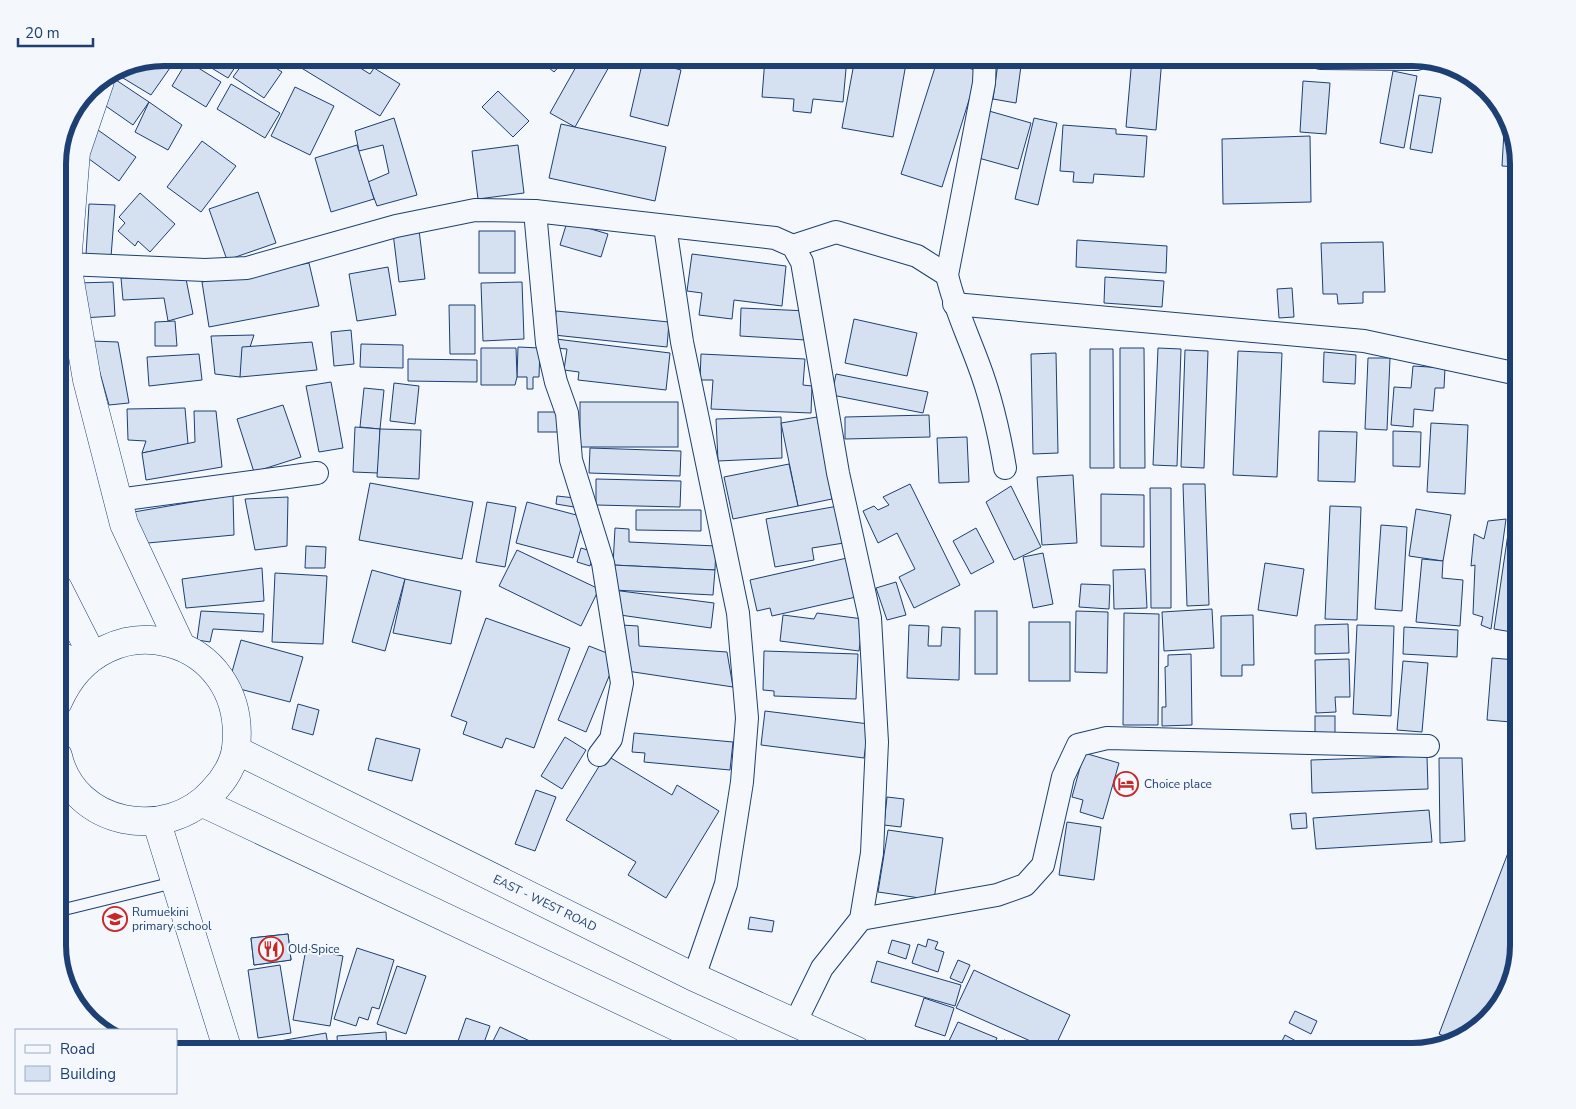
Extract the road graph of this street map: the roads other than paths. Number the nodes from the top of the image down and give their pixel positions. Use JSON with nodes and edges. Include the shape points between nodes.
{"nodes":[{"id":1,"x":985,"y":66,"type":"edge"},
{"id":2,"x":95,"y":95,"type":"edge"},
{"id":3,"x":535,"y":211,"type":"junction"},
{"id":4,"x":666,"y":226,"type":"junction"},
{"id":5,"x":793,"y":246,"type":"junction"},
{"id":6,"x":67,"y":264,"type":"junction"},
{"id":7,"x":947,"y":275,"type":"junction"},
{"id":8,"x":954,"y":304,"type":"junction"},
{"id":9,"x":1510,"y":372,"type":"edge"},
{"id":10,"x":1005,"y":468,"type":"dead end"},
{"id":11,"x":317,"y":473,"type":"dead end"},
{"id":12,"x":118,"y":500,"type":"junction"},
{"id":13,"x":66,"y":617,"type":"edge"},
{"id":14,"x":181,"y":646,"type":"junction"},
{"id":15,"x":77,"y":658,"type":"edge"},
{"id":16,"x":66,"y":682,"type":"edge"},
{"id":17,"x":1428,"y":746,"type":"dead end"},
{"id":18,"x":236,"y":750,"type":"junction"},
{"id":19,"x":599,"y":755,"type":"dead end"},
{"id":20,"x":66,"y":777,"type":"edge"},
{"id":21,"x":203,"y":803,"type":"junction"},
{"id":22,"x":157,"y":823,"type":"junction"},
{"id":23,"x":176,"y":882,"type":"junction"},
{"id":24,"x":66,"y":909,"type":"edge"},
{"id":25,"x":862,"y":919,"type":"junction"},
{"id":26,"x":694,"y":977,"type":"junction"},
{"id":27,"x":795,"y":1023,"type":"junction"},
{"id":28,"x":225,"y":1043,"type":"edge"},
{"id":29,"x":709,"y":1043,"type":"edge"},
{"id":30,"x":838,"y":1043,"type":"edge"}],
"edges":[{"from":1,"to":7,"type":"street"},
{"from":2,"to":6,"type":"main road","via":[[76,152]]},
{"from":3,"to":4,"type":"street"},
{"from":3,"to":6,"type":"street","via":[[475,210],[396,226],[247,268],[205,270]]},
{"from":3,"to":19,"type":"street","via":[[547,343],[567,413],[571,460],[603,562],[622,683],[611,740]]},
{"from":4,"to":5,"type":"street","via":[[775,238]]},
{"from":4,"to":26,"type":"street","via":[[682,342],[738,613],[747,718],[742,782],[726,884]]},
{"from":5,"to":7,"type":"street","via":[[836,232],[918,256]]},
{"from":5,"to":25,"type":"street","via":[[802,262],[838,473],[870,618],[877,742],[872,853]]},
{"from":6,"to":12,"type":"main road","via":[[87,380]]},
{"from":7,"to":8,"type":"street"},
{"from":8,"to":9,"type":"street","via":[[1364,341]]},
{"from":8,"to":10,"type":"street","via":[[979,364],[997,420]]},
{"from":11,"to":12,"type":"street"},
{"from":12,"to":14,"type":"main road","via":[[124,524]]},
{"from":13,"to":15,"type":"main road"},
{"from":14,"to":15,"type":"main road","via":[[150,639],[120,642]]},
{"from":14,"to":18,"type":"main road","via":[[208,663],[227,688],[237,718]]},
{"from":15,"to":16,"type":"main road"},
{"from":17,"to":25,"type":"street","via":[[1107,738],[1078,745],[1063,777],[1043,865],[1025,885],[997,895]]},
{"from":18,"to":21,"type":"main road","via":[[224,780]]},
{"from":18,"to":26,"type":"main road","name":"EAST - WEST ROAD"},
{"from":20,"to":22,"type":"main road","via":[[84,801],[118,819]]},
{"from":21,"to":22,"type":"main road","via":[[181,816]]},
{"from":21,"to":29,"type":"main road"},
{"from":22,"to":23,"type":"main road"},
{"from":23,"to":24,"type":"lane"},
{"from":23,"to":28,"type":"main road"},
{"from":25,"to":27,"type":"street","via":[[822,968]]},
{"from":26,"to":27,"type":"main road","name":"EAST - WEST ROAD"},
{"from":27,"to":30,"type":"main road","name":"EAST - WEST ROAD"}]}
